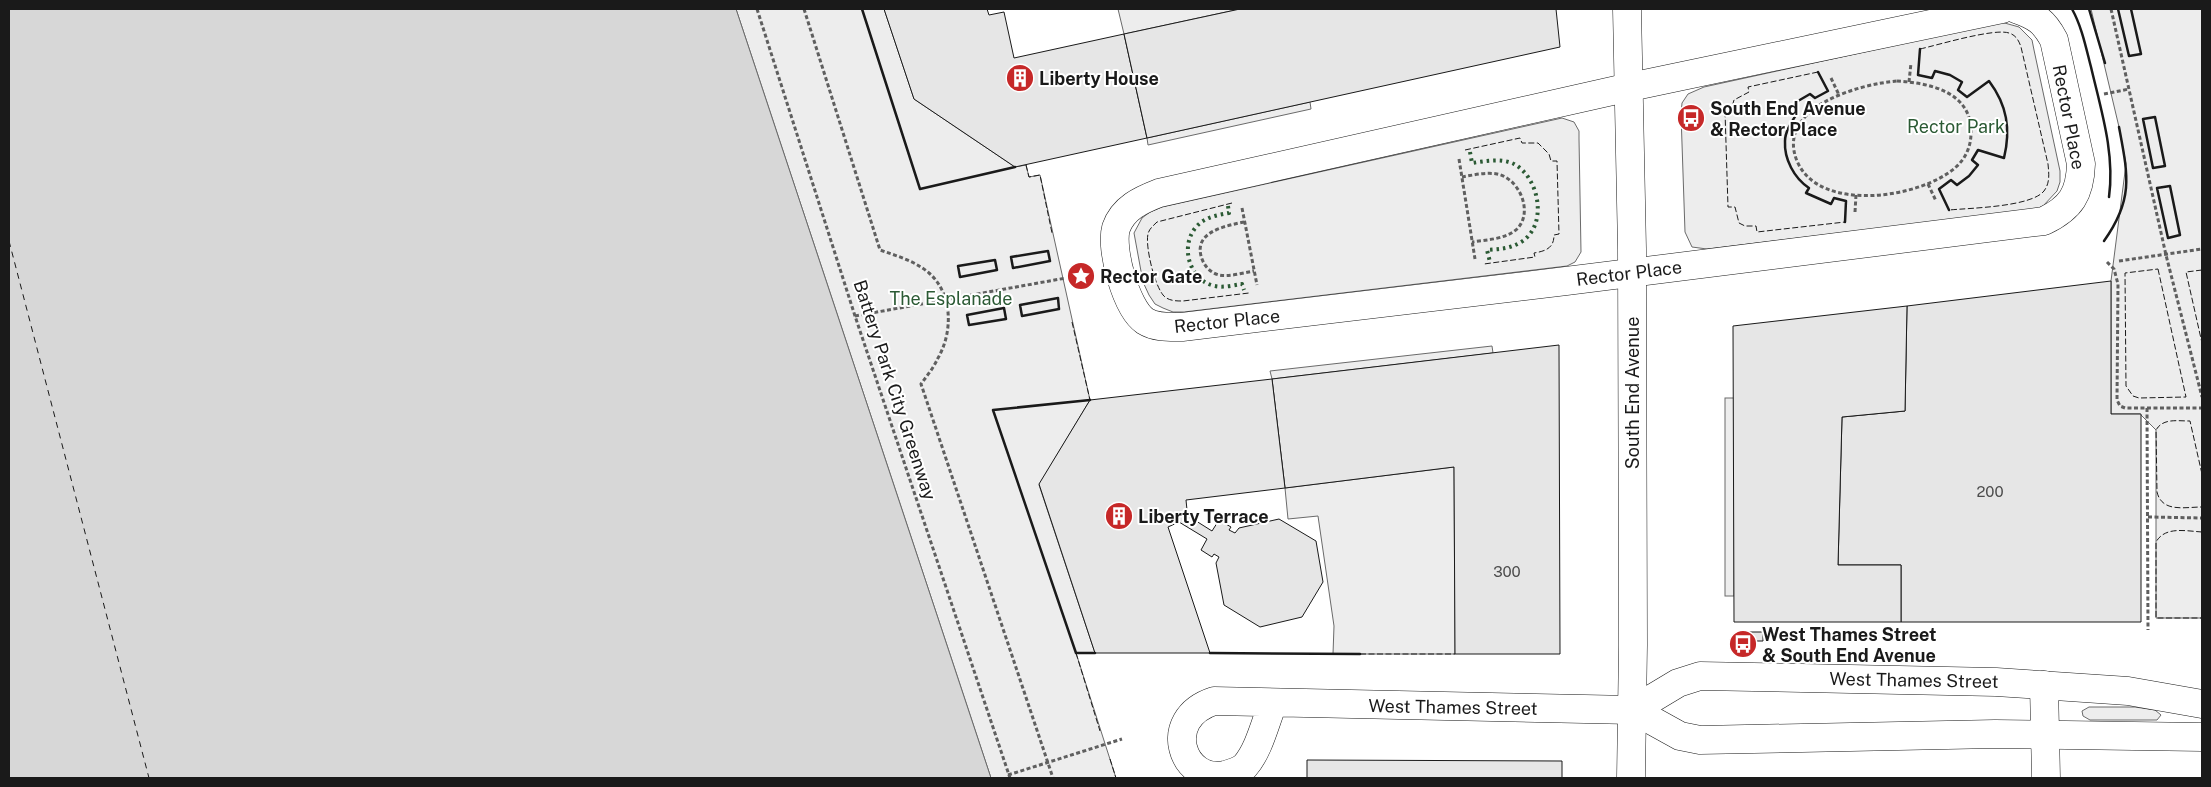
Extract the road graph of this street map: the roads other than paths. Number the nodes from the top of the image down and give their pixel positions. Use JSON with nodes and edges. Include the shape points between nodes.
{"nodes":[{"id":1,"x":1627,"y":9,"type":"edge"},
{"id":2,"x":2002,"y":9,"type":"edge"},
{"id":3,"x":2016,"y":9,"type":"edge"},
{"id":4,"x":1630,"y":87,"type":"junction"},
{"id":5,"x":1632,"y":273,"type":"junction"},
{"id":6,"x":2044,"y":685,"type":"junction"},
{"id":7,"x":1273,"y":703,"type":"dead end"},
{"id":8,"x":2202,"y":704,"type":"edge"},
{"id":9,"x":1633,"y":710,"type":"junction"},
{"id":10,"x":2046,"y":735,"type":"junction"},
{"id":11,"x":2202,"y":736,"type":"edge"},
{"id":12,"x":1631,"y":778,"type":"edge"},
{"id":13,"x":2046,"y":778,"type":"edge"}],
"edges":[{"from":1,"to":4,"type":"street","name":"South End Avenue"},
{"from":2,"to":4,"type":"street","name":"Rector Place"},
{"from":3,"to":5,"type":"street","name":"Rector Place","via":[[2032,14],[2046,25],[2054,40],[2080,164],[2080,182],[2061,212],[2044,221],[2024,225]]},
{"from":4,"to":5,"type":"street","name":"South End Avenue"},
{"from":4,"to":5,"type":"street","name":"Rector Place","via":[[1159,193],[1138,201],[1126,212],[1116,228],[1115,245],[1131,306],[1145,321],[1162,327]]},
{"from":5,"to":9,"type":"street","name":"South End Avenue"},
{"from":6,"to":8,"type":"street","name":"West Thames Street","via":[[2128,691]]},
{"from":6,"to":9,"type":"street","name":"West Thames Street","via":[[1700,676],[1678,683]]},
{"from":6,"to":10,"type":"street"},
{"from":7,"to":9,"type":"street","name":"West Thames Street"},
{"from":9,"to":10,"type":"street","name":"West Thames Street","via":[[1680,736],[1700,740]]},
{"from":9,"to":12,"type":"street","name":"South End Avenue"},
{"from":10,"to":11,"type":"street","name":"West Thames Street"},
{"from":10,"to":13,"type":"street"}]}
